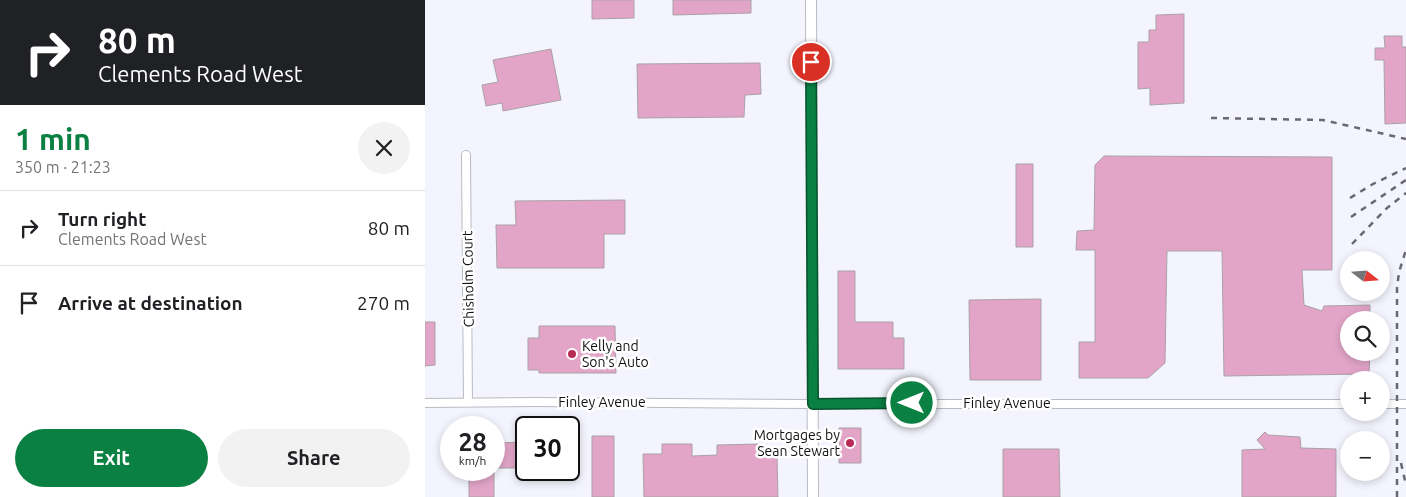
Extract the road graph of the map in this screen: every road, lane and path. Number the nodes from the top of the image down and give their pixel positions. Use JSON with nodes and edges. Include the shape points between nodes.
{"nodes":[{"id":1,"x":811,"y":0,"type":"edge"},
{"id":2,"x":466,"y":155,"type":"dead end"},
{"id":3,"x":425,"y":403,"type":"edge"},
{"id":4,"x":469,"y":403,"type":"junction"},
{"id":5,"x":813,"y":404,"type":"junction"},
{"id":6,"x":1340,"y":404,"type":"edge"},
{"id":7,"x":1390,"y":404,"type":"edge"},
{"id":8,"x":1406,"y":404,"type":"edge"},
{"id":9,"x":813,"y":497,"type":"edge"}],
"edges":[{"from":1,"to":5,"type":"street"},
{"from":2,"to":4,"type":"street","name":"Chisholm Court"},
{"from":3,"to":4,"type":"street","name":"Finley Avenue"},
{"from":4,"to":5,"type":"street","name":"Finley Avenue"},
{"from":5,"to":6,"type":"street","name":"Finley Avenue"},
{"from":5,"to":9,"type":"street"},
{"from":7,"to":8,"type":"street"}]}
